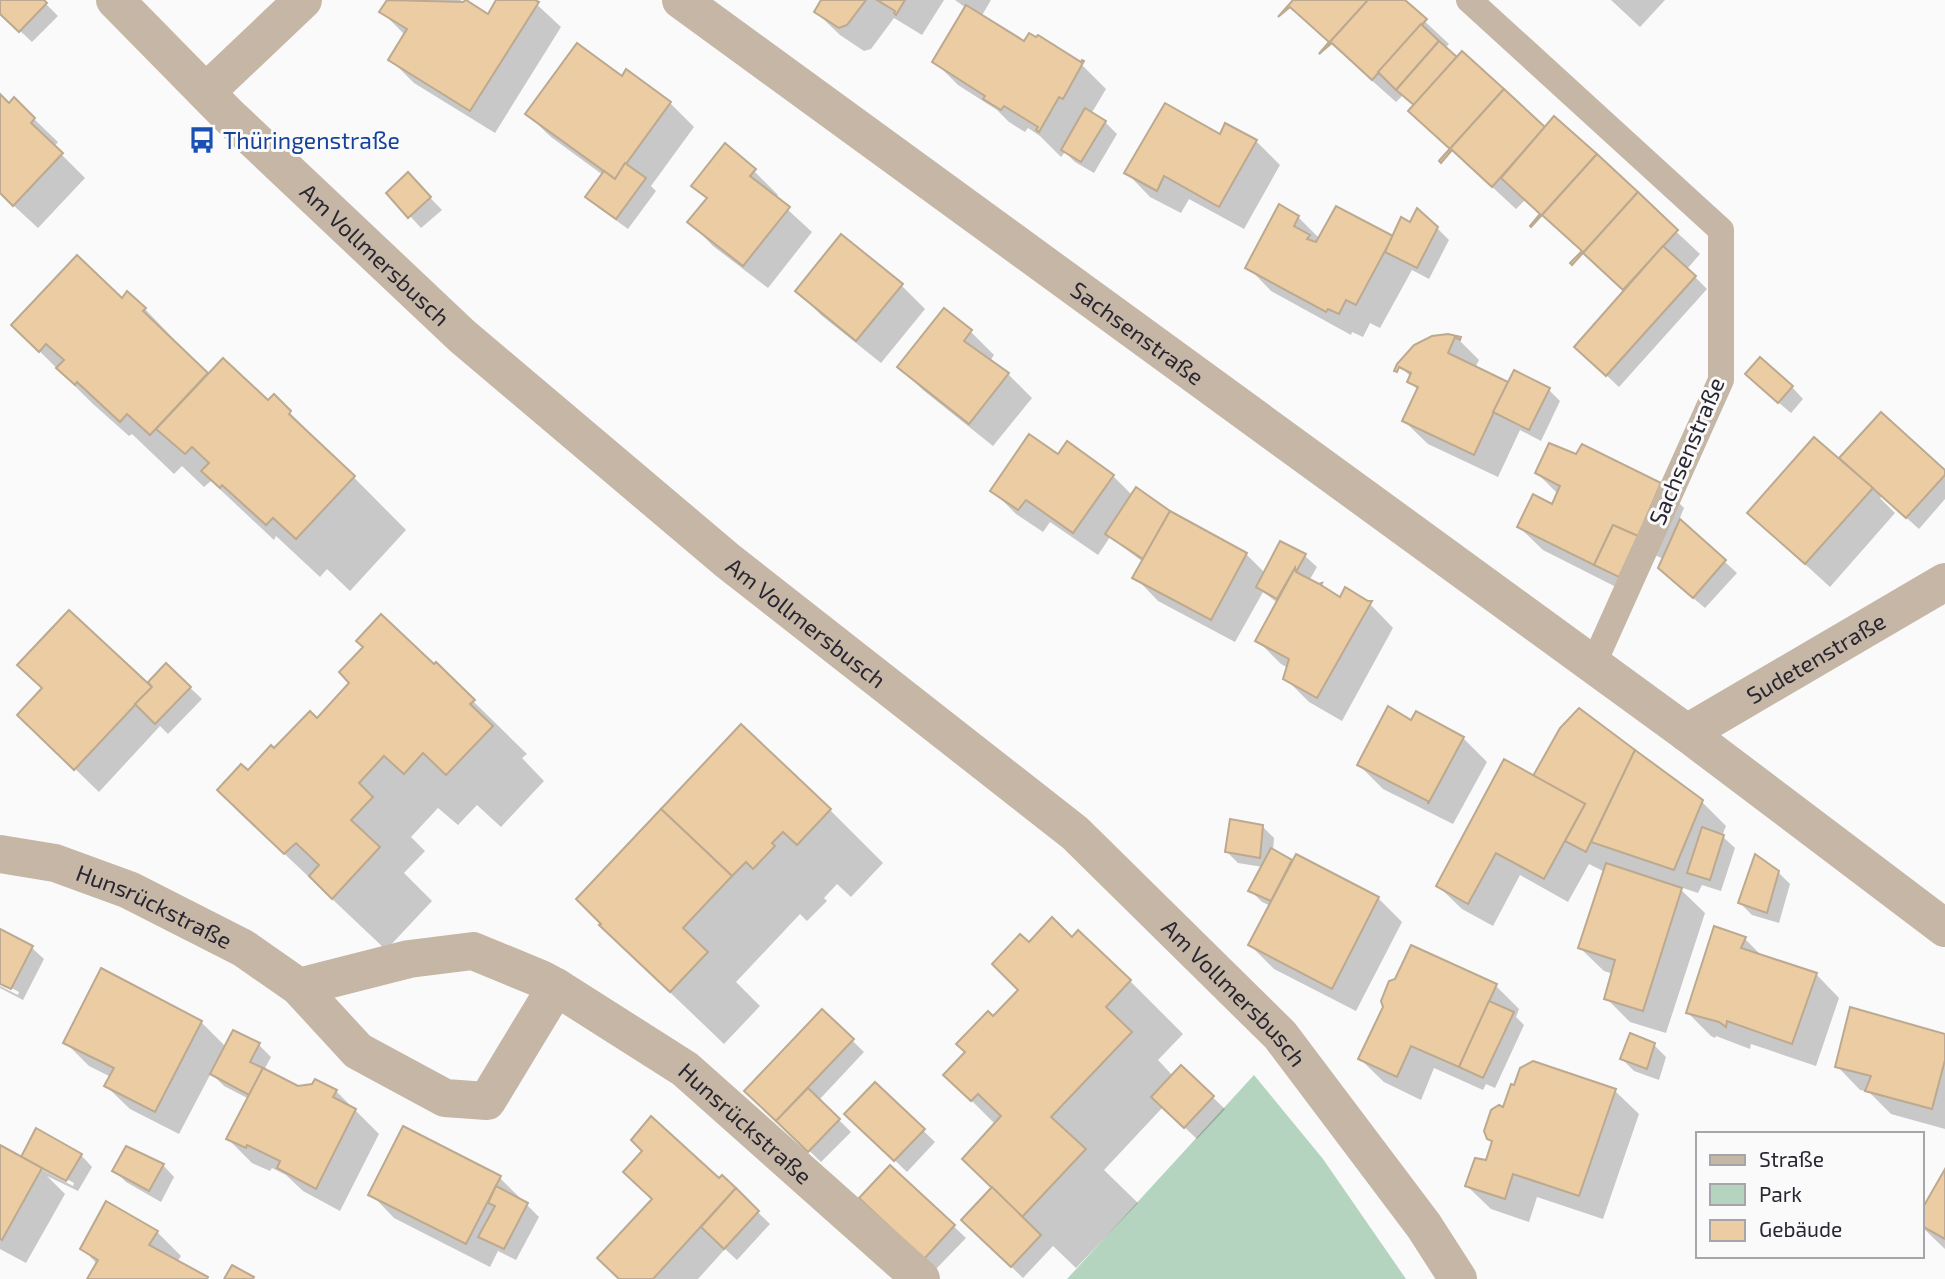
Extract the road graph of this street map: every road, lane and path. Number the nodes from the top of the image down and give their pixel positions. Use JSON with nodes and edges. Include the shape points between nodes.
{"nodes":[{"id":1,"x":115,"y":0,"type":"edge"},
{"id":2,"x":303,"y":0,"type":"edge"},
{"id":3,"x":681,"y":0,"type":"edge"},
{"id":4,"x":1469,"y":0,"type":"edge"},
{"id":5,"x":206,"y":92,"type":"junction"},
{"id":6,"x":1945,"y":582,"type":"edge"},
{"id":7,"x":1593,"y":665,"type":"junction"},
{"id":8,"x":1688,"y":733,"type":"junction"},
{"id":9,"x":0,"y":854,"type":"edge"},
{"id":10,"x":1945,"y":928,"type":"edge"},
{"id":11,"x":299,"y":987,"type":"junction"},
{"id":12,"x":556,"y":988,"type":"junction"},
{"id":13,"x":921,"y":1279,"type":"edge"},
{"id":14,"x":1458,"y":1279,"type":"edge"}],
"edges":[{"from":1,"to":5,"type":"street","name":"Am Vollmersbusch"},
{"from":2,"to":5,"type":"street"},
{"from":3,"to":7,"type":"street","name":"Sachsenstraße"},
{"from":4,"to":7,"type":"lane","name":"Sachsenstraße","via":[[1721,230],[1721,380]]},
{"from":5,"to":14,"type":"street","name":"Am Vollmersbusch","via":[[462,336],[728,561],[1075,833],[1280,1035],[1424,1226]]},
{"from":6,"to":8,"type":"street","name":"Sudetenstraße"},
{"from":7,"to":8,"type":"street","name":"Sachsenstraße"},
{"from":8,"to":10,"type":"street","name":"Sachsenstraße"},
{"from":9,"to":11,"type":"street","name":"Hunsrückstraße","via":[[55,863],[129,890],[243,948]]},
{"from":11,"to":12,"type":"street","name":"Hunsrückstraße","via":[[410,959],[473,951]]},
{"from":11,"to":12,"type":"street","name":"Hunsrückstraße","via":[[358,1051],[445,1098],[487,1101]]},
{"from":12,"to":13,"type":"street","name":"Hunsrückstraße","via":[[685,1069]]}]}
